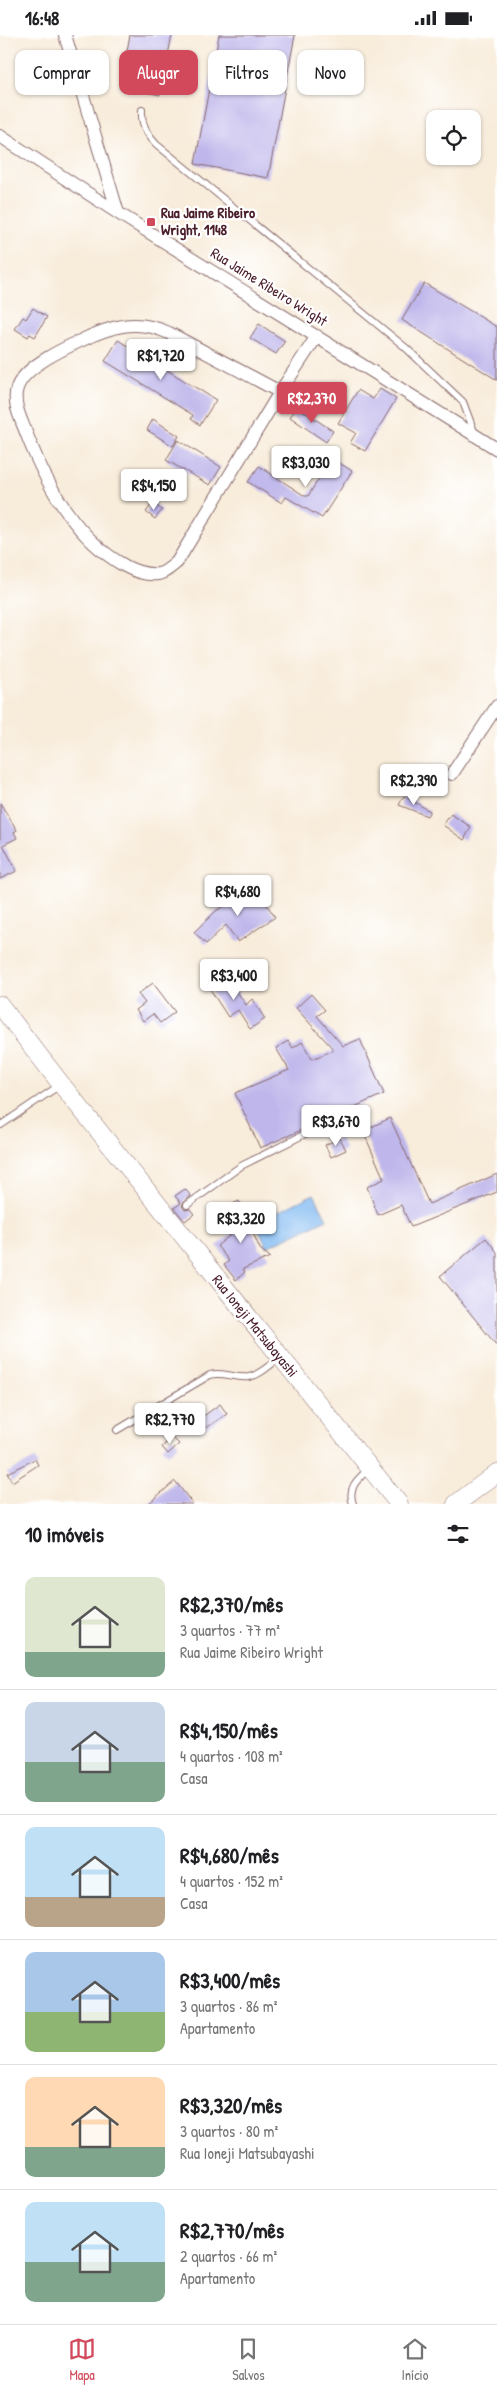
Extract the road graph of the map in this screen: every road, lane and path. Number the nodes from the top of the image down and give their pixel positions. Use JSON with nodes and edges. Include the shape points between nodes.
{"nodes":[{"id":1,"x":64,"y":35,"type":"edge"},
{"id":2,"x":142,"y":110,"type":"dead end"},
{"id":3,"x":0,"y":136,"type":"edge"},
{"id":4,"x":118,"y":213,"type":"junction"},
{"id":5,"x":317,"y":336,"type":"junction"},
{"id":6,"x":280,"y":392,"type":"junction"},
{"id":7,"x":476,"y":435,"type":"junction"},
{"id":8,"x":497,"y":449,"type":"edge"},
{"id":9,"x":497,"y":706,"type":"edge"},
{"id":10,"x":452,"y":774,"type":"dead end"},
{"id":11,"x":0,"y":1005,"type":"edge"},
{"id":12,"x":61,"y":1084,"type":"junction"},
{"id":13,"x":2,"y":1125,"type":"dead end"},
{"id":14,"x":305,"y":1134,"type":"dead end"},
{"id":15,"x":187,"y":1205,"type":"dead end"},
{"id":16,"x":280,"y":1358,"type":"junction"},
{"id":17,"x":117,"y":1430,"type":"dead end"},
{"id":18,"x":370,"y":1468,"type":"junction"},
{"id":19,"x":497,"y":1473,"type":"edge"},
{"id":20,"x":353,"y":1504,"type":"edge"},
{"id":21,"x":399,"y":1504,"type":"edge"},
{"id":22,"x":456,"y":1504,"type":"edge"}],
"edges":[{"from":1,"to":4,"type":"street"},
{"from":2,"to":7,"type":"lane","via":[[144,129],[156,144],[405,347],[457,395],[466,408]]},
{"from":3,"to":4,"type":"street","name":"Rua Jaime Ribeiro Wright"},
{"from":4,"to":5,"type":"street","name":"Rua Jaime Ribeiro Wright"},
{"from":5,"to":6,"type":"street"},
{"from":5,"to":7,"type":"street","name":"Rua Jaime Ribeiro Wright"},
{"from":6,"to":6,"type":"street","via":[[177,562],[159,574],[130,568],[101,550],[84,534],[58,498],[38,462],[15,396],[17,386],[37,364],[99,332],[141,324],[169,333]]},
{"from":7,"to":8,"type":"street","name":"Rua Jaime Ribeiro Wright"},
{"from":9,"to":10,"type":"street"},
{"from":11,"to":12,"type":"main road","name":"Rua Ioneji Matsubayashi"},
{"from":12,"to":13,"type":"lane"},
{"from":12,"to":16,"type":"main road","name":"Rua Ioneji Matsubayashi","via":[[174,1216]]},
{"from":14,"to":15,"type":"lane","via":[[240,1166]]},
{"from":16,"to":17,"type":"lane","via":[[248,1377],[219,1372],[210,1375]]},
{"from":16,"to":18,"type":"main road","name":"Rua Ioneji Matsubayashi"},
{"from":18,"to":20,"type":"lane","via":[[353,1485],[350,1496]]},
{"from":18,"to":21,"type":"main road","name":"Rua Ioneji Matsubayashi"},
{"from":19,"to":22,"type":"main road"}]}
